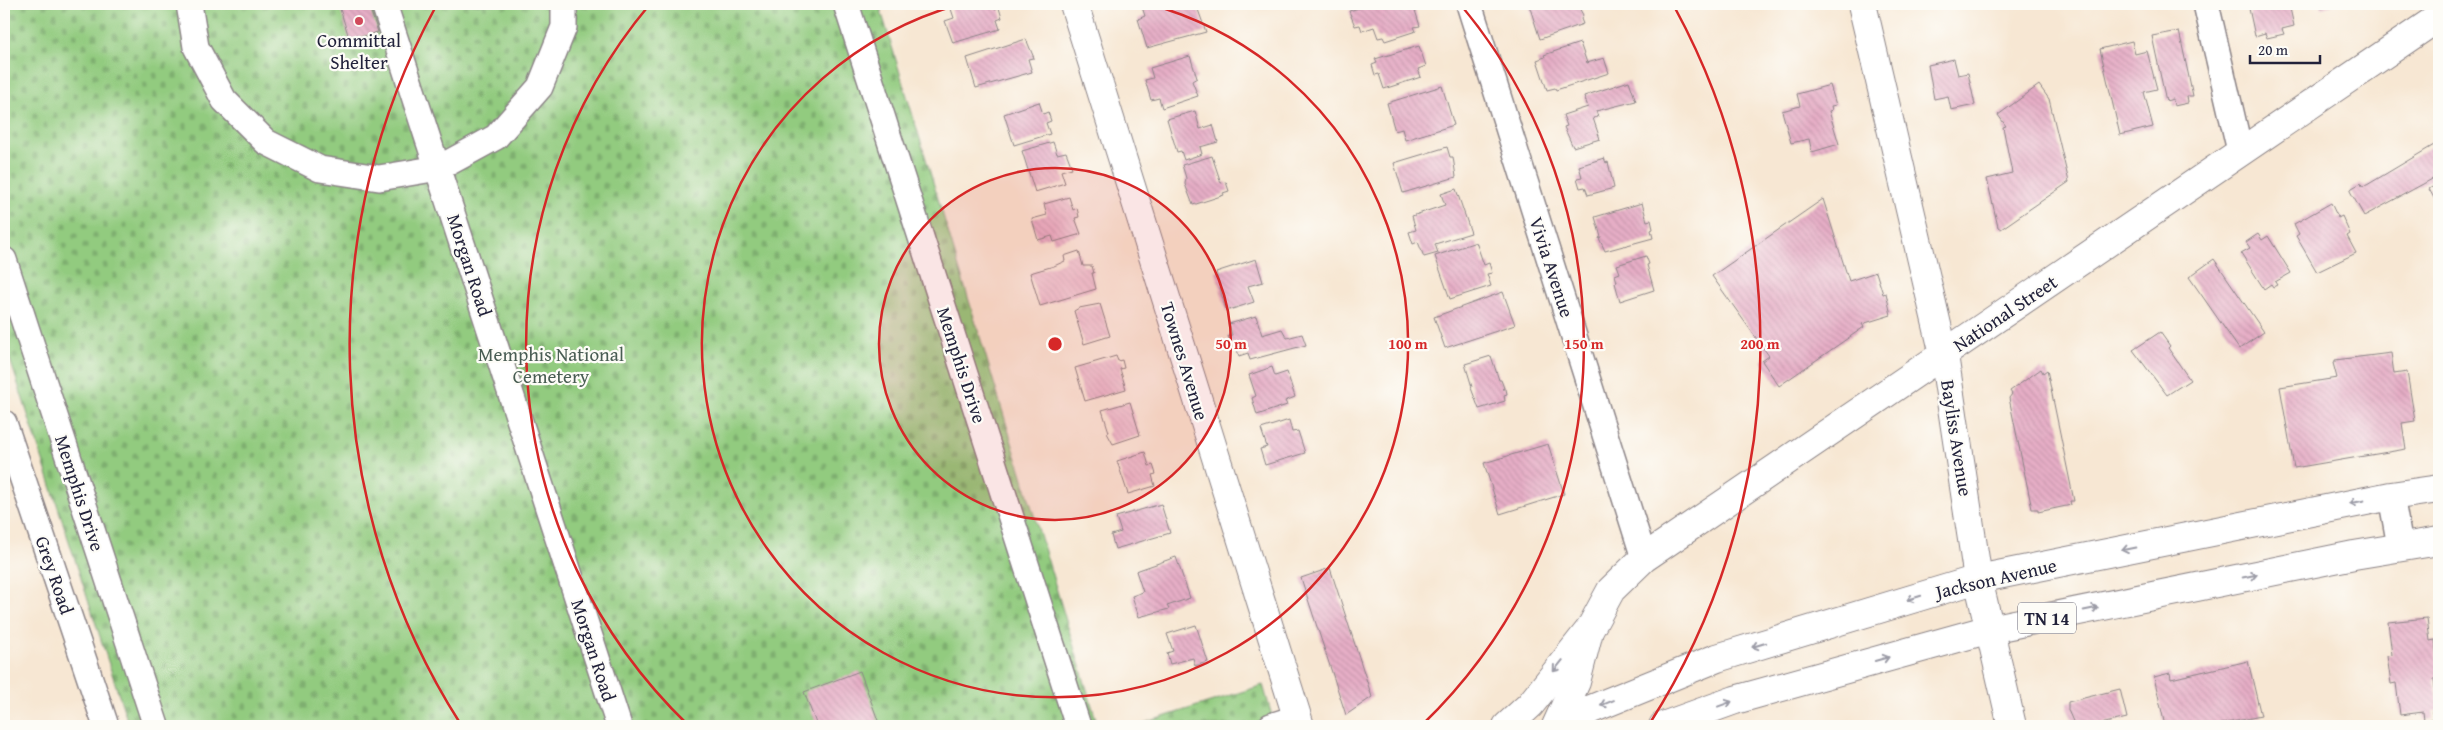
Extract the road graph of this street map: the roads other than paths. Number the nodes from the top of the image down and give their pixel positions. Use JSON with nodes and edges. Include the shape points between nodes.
{"nodes":[{"id":1,"x":189,"y":4,"type":"edge"},
{"id":2,"x":384,"y":4,"type":"edge"},
{"id":3,"x":564,"y":4,"type":"edge"},
{"id":4,"x":846,"y":4,"type":"edge"},
{"id":5,"x":1074,"y":4,"type":"edge"},
{"id":6,"x":1470,"y":4,"type":"edge"},
{"id":7,"x":1862,"y":4,"type":"edge"},
{"id":8,"x":2206,"y":4,"type":"edge"},
{"id":9,"x":2439,"y":17,"type":"edge"},
{"id":10,"x":2240,"y":151,"type":"junction"},
{"id":11,"x":439,"y":168,"type":"junction"},
{"id":12,"x":4,"y":260,"type":"edge"},
{"id":13,"x":1944,"y":355,"type":"junction"},
{"id":14,"x":4,"y":423,"type":"edge"},
{"id":15,"x":2439,"y":489,"type":"edge"},
{"id":16,"x":2391,"y":496,"type":"junction"},
{"id":17,"x":2439,"y":540,"type":"edge"},
{"id":18,"x":2400,"y":546,"type":"junction"},
{"id":19,"x":1644,"y":558,"type":"junction"},
{"id":20,"x":1978,"y":580,"type":"junction"},
{"id":21,"x":1590,"y":629,"type":"junction"},
{"id":22,"x":1990,"y":629,"type":"junction"},
{"id":23,"x":1290,"y":724,"type":"edge"},
{"id":24,"x":106,"y":726,"type":"edge"},
{"id":25,"x":156,"y":726,"type":"edge"},
{"id":26,"x":619,"y":726,"type":"edge"},
{"id":27,"x":1078,"y":726,"type":"edge"},
{"id":28,"x":1507,"y":726,"type":"edge"},
{"id":29,"x":1556,"y":726,"type":"edge"},
{"id":30,"x":1572,"y":726,"type":"edge"},
{"id":31,"x":1663,"y":726,"type":"edge"},
{"id":32,"x":2012,"y":726,"type":"edge"}],
"edges":[{"from":1,"to":11,"type":"street","via":[[196,47],[224,100],[266,142],[320,169],[380,178]]},
{"from":2,"to":11,"type":"street","name":"Morgan Road"},
{"from":3,"to":11,"type":"street","via":[[564,27],[540,87],[496,137]]},
{"from":4,"to":27,"type":"street","name":"Memphis Drive"},
{"from":5,"to":23,"type":"main road","name":"Townes Avenue"},
{"from":6,"to":19,"type":"street","name":"Vivia Avenue"},
{"from":7,"to":13,"type":"main road","name":"Bayliss Avenue"},
{"from":8,"to":10,"type":"street"},
{"from":9,"to":10,"type":"main road","name":"National Street"},
{"from":10,"to":13,"type":"main road","name":"National Street"},
{"from":11,"to":26,"type":"street","name":"Morgan Road"},
{"from":12,"to":25,"type":"street","name":"Memphis Drive"},
{"from":13,"to":19,"type":"main road","name":"National Street"},
{"from":13,"to":20,"type":"main road","name":"Bayliss Avenue"},
{"from":14,"to":24,"type":"street","name":"Grey Road"},
{"from":15,"to":16,"type":"main road","name":"Jackson Avenue"},
{"from":16,"to":18,"type":"street"},
{"from":16,"to":20,"type":"main road","name":"Jackson Avenue","one_way":true},
{"from":17,"to":18,"type":"main road","number":"TN 14"},
{"from":22,"to":18,"type":"main road","number":"TN 14","one_way":true},
{"from":19,"to":21,"type":"main road","name":"National Street","via":[[1611,590]]},
{"from":20,"to":22,"type":"main road","name":"Bayliss Avenue"},
{"from":20,"to":30,"type":"main road","name":"Jackson Avenue","one_way":true,"via":[[1717,658],[1589,710]]},
{"from":21,"to":28,"type":"main road","name":"National Street","one_way":true,"via":[[1530,705]]},
{"from":21,"to":29,"type":"main road","name":"National Street","via":[[1576,682]]},
{"from":31,"to":22,"type":"main road","number":"TN 14","one_way":true,"via":[[1735,700]]},
{"from":22,"to":32,"type":"main road","name":"Bayliss Avenue"}]}
